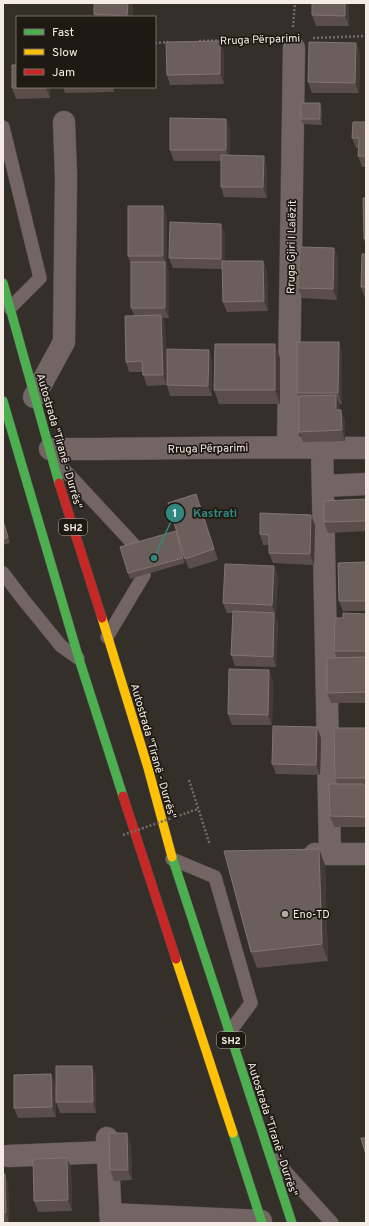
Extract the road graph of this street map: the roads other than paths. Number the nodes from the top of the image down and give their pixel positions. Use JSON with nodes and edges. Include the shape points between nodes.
{"nodes":[{"id":1,"x":293,"y":41,"type":"road end"},
{"id":2,"x":64,"y":122,"type":"dead end"},
{"id":3,"x":3,"y":127,"type":"edge"},
{"id":4,"x":3,"y":283,"type":"edge"},
{"id":5,"x":10,"y":308,"type":"junction"},
{"id":6,"x":34,"y":397,"type":"junction"},
{"id":7,"x":3,"y":401,"type":"edge"},
{"id":8,"x":288,"y":447,"type":"junction"},
{"id":9,"x":322,"y":447,"type":"junction"},
{"id":10,"x":366,"y":448,"type":"edge"},
{"id":11,"x":50,"y":452,"type":"junction"},
{"id":12,"x":366,"y":484,"type":"edge"},
{"id":13,"x":323,"y":486,"type":"junction"},
{"id":14,"x":137,"y":548,"type":"edge"},
{"id":15,"x":3,"y":573,"type":"edge"},
{"id":16,"x":144,"y":575,"type":"edge"},
{"id":17,"x":107,"y":637,"type":"junction"},
{"id":18,"x":79,"y":659,"type":"junction"},
{"id":19,"x":299,"y":854,"type":"edge"},
{"id":20,"x":330,"y":854,"type":"junction"},
{"id":21,"x":366,"y":854,"type":"edge"},
{"id":22,"x":172,"y":859,"type":"junction"},
{"id":23,"x":229,"y":1033,"type":"junction"},
{"id":24,"x":268,"y":1152,"type":"junction"},
{"id":25,"x":8,"y":1156,"type":"dead end"},
{"id":26,"x":110,"y":1218,"type":"edge"},
{"id":27,"x":261,"y":1222,"type":"edge"},
{"id":28,"x":292,"y":1223,"type":"edge"},
{"id":29,"x":332,"y":1223,"type":"edge"}],
"edges":[{"from":1,"to":8,"type":"street","name":"Rruga Gjiri I Lalëzit"},
{"from":2,"to":6,"type":"street","via":[[64,342]]},
{"from":3,"to":5,"type":"lane","via":[[40,278]]},
{"from":4,"to":5,"type":"highway","name":"Autostrada \"Tiranë - Durrës\"","number":"SH2"},
{"from":5,"to":6,"type":"highway","name":"Autostrada \"Tiranë - Durrës\"","number":"SH2"},
{"from":6,"to":11,"type":"highway","name":"Autostrada \"Tiranë - Durrës\"","number":"SH2"},
{"from":7,"to":18,"type":"highway","number":"SH2"},
{"from":8,"to":9,"type":"street","name":"Rruga Përparimi"},
{"from":8,"to":11,"type":"street","name":"Rruga Përparimi"},
{"from":9,"to":10,"type":"street","name":"Rruga Përparimi"},
{"from":9,"to":13,"type":"street"},
{"from":11,"to":14,"type":"lane"},
{"from":11,"to":17,"type":"highway","name":"Autostrada \"Tiranë - Durrës\"","number":"SH2"},
{"from":12,"to":13,"type":"street"},
{"from":13,"to":20,"type":"street"},
{"from":15,"to":18,"type":"lane","via":[[61,646]]},
{"from":16,"to":17,"type":"lane"},
{"from":17,"to":22,"type":"highway","name":"Autostrada \"Tiranë - Durrës\"","number":"SH2","via":[[148,768]]},
{"from":18,"to":27,"type":"highway","number":"SH2"},
{"from":19,"to":20,"type":"street"},
{"from":20,"to":21,"type":"street"},
{"from":22,"to":23,"type":"highway","name":"Autostrada \"Tiranë - Durrës\"","number":"SH2"},
{"from":22,"to":23,"type":"lane","via":[[215,877],[251,1003]]},
{"from":23,"to":24,"type":"highway","name":"Autostrada \"Tiranë - Durrës\"","number":"SH2"},
{"from":24,"to":28,"type":"highway","name":"Autostrada \"Tiranë - Durrës\"","number":"SH2"},
{"from":24,"to":29,"type":"lane"},
{"from":25,"to":26,"type":"street","via":[[107,1144]]},
{"from":26,"to":27,"type":"street"}]}
